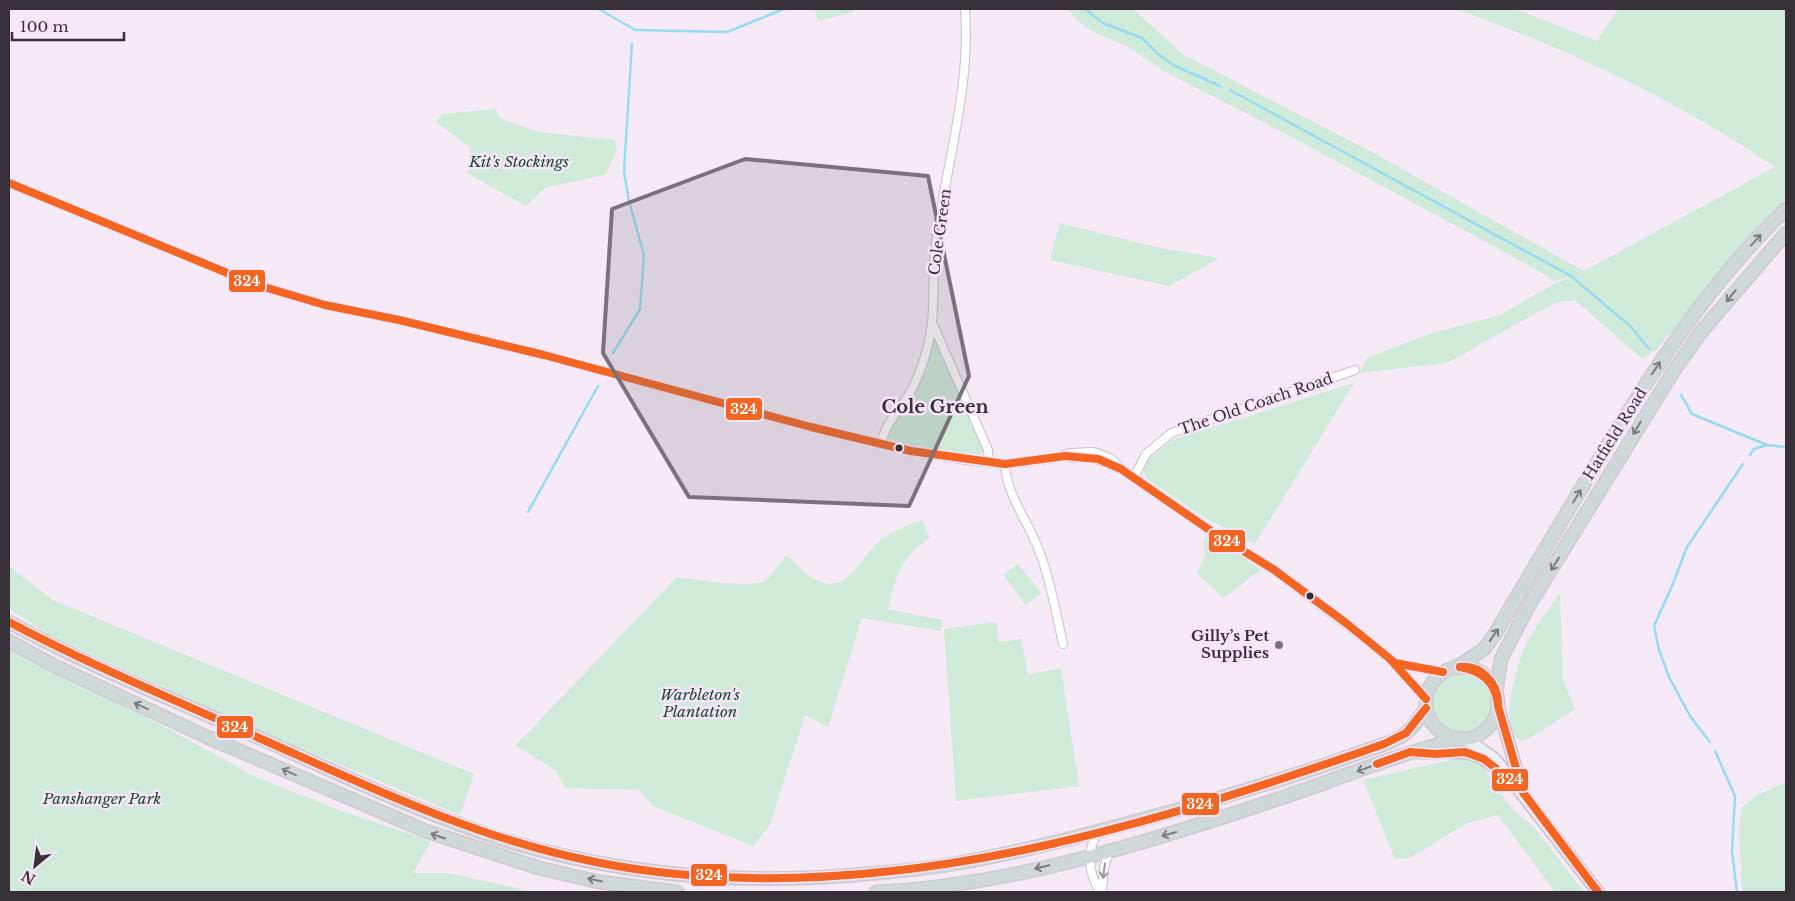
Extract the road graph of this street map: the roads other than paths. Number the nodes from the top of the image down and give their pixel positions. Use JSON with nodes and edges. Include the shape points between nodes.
{"nodes":[{"id":1,"x":965,"y":9,"type":"edge"},
{"id":2,"x":9,"y":183,"type":"edge"},
{"id":3,"x":1786,"y":209,"type":"edge"},
{"id":4,"x":1786,"y":233,"type":"edge"},
{"id":5,"x":932,"y":322,"type":"junction"},
{"id":6,"x":1355,"y":370,"type":"dead end"},
{"id":7,"x":882,"y":444,"type":"junction"},
{"id":8,"x":989,"y":463,"type":"junction"},
{"id":9,"x":1005,"y":464,"type":"junction"},
{"id":10,"x":1134,"y":477,"type":"junction"},
{"id":11,"x":9,"y":622,"type":"edge"},
{"id":12,"x":9,"y":641,"type":"edge"},
{"id":13,"x":1062,"y":644,"type":"dead end"},
{"id":14,"x":1395,"y":663,"type":"junction"},
{"id":15,"x":1457,"y":667,"type":"junction"},
{"id":16,"x":1443,"y":672,"type":"junction"},
{"id":17,"x":1496,"y":691,"type":"junction"},
{"id":18,"x":1426,"y":703,"type":"junction"},
{"id":19,"x":1498,"y":706,"type":"junction"},
{"id":20,"x":1463,"y":739,"type":"junction"},
{"id":21,"x":1410,"y":752,"type":"junction"},
{"id":22,"x":1515,"y":784,"type":"junction"},
{"id":23,"x":1098,"y":831,"type":"junction"},
{"id":24,"x":1110,"y":850,"type":"junction"},
{"id":25,"x":1090,"y":856,"type":"junction"},
{"id":26,"x":677,"y":892,"type":"edge"},
{"id":27,"x":876,"y":892,"type":"edge"},
{"id":28,"x":1101,"y":892,"type":"edge"},
{"id":29,"x":1598,"y":892,"type":"edge"}],
"edges":[{"from":1,"to":5,"type":"street","name":"Cole Green","via":[[965,68],[936,242]]},
{"from":2,"to":7,"type":"street","via":[[271,289],[544,354]]},
{"from":15,"to":3,"type":"highway","name":"Hatfield Road","one_way":true,"via":[[1484,648],[1496,634],[1632,404],[1689,321],[1728,270]]},
{"from":4,"to":17,"type":"highway","name":"Hatfield Road","one_way":true,"via":[[1707,325],[1668,380],[1520,620],[1501,659]]},
{"from":5,"to":7,"type":"street","name":"Cole Green","via":[[922,367],[885,432]]},
{"from":5,"to":8,"type":"street","via":[[988,450]]},
{"from":6,"to":10,"type":"street","name":"The Old Coach Road","via":[[1171,433],[1146,454]]},
{"from":7,"to":8,"type":"street"},
{"from":8,"to":9,"type":"street"},
{"from":9,"to":10,"type":"street","via":[[1065,456],[1091,457]]},
{"from":9,"to":13,"type":"street","via":[[1009,486],[1040,553]]},
{"from":10,"to":14,"type":"street","via":[[1294,584]]},
{"from":11,"to":23,"type":"highway","via":[[48,644],[166,699],[430,812],[506,840],[601,864],[690,877],[793,880],[947,865]]},
{"from":26,"to":12,"type":"highway","one_way":true,"via":[[599,882],[540,868],[426,831],[207,736]]},
{"from":14,"to":16,"type":"street"},
{"from":14,"to":18,"type":"street"},
{"from":15,"to":16,"type":"highway"},
{"from":15,"to":17,"type":"highway","via":[[1470,667],[1481,672]]},
{"from":16,"to":18,"type":"highway","via":[[1429,688]]},
{"from":17,"to":19,"type":"highway"},
{"from":18,"to":20,"type":"highway","via":[[1434,726],[1441,732]]},
{"from":18,"to":23,"type":"highway","via":[[1415,725],[1397,739],[1209,801]]},
{"from":19,"to":20,"type":"highway","via":[[1485,731]]},
{"from":19,"to":22,"type":"main road","via":[[1518,775]]},
{"from":20,"to":21,"type":"highway"},
{"from":20,"to":22,"type":"main road","via":[[1490,754]]},
{"from":21,"to":22,"type":"main road","via":[[1472,753]]},
{"from":21,"to":24,"type":"highway","one_way":true,"via":[[1284,797]]},
{"from":22,"to":29,"type":"main road"},
{"from":23,"to":25,"type":"street","via":[[1090,844]]},
{"from":24,"to":25,"type":"highway"},
{"from":24,"to":28,"type":"street","one_way":true},
{"from":25,"to":27,"type":"highway","one_way":true,"via":[[1015,874]]},
{"from":25,"to":28,"type":"street","via":[[1089,866]]}]}
